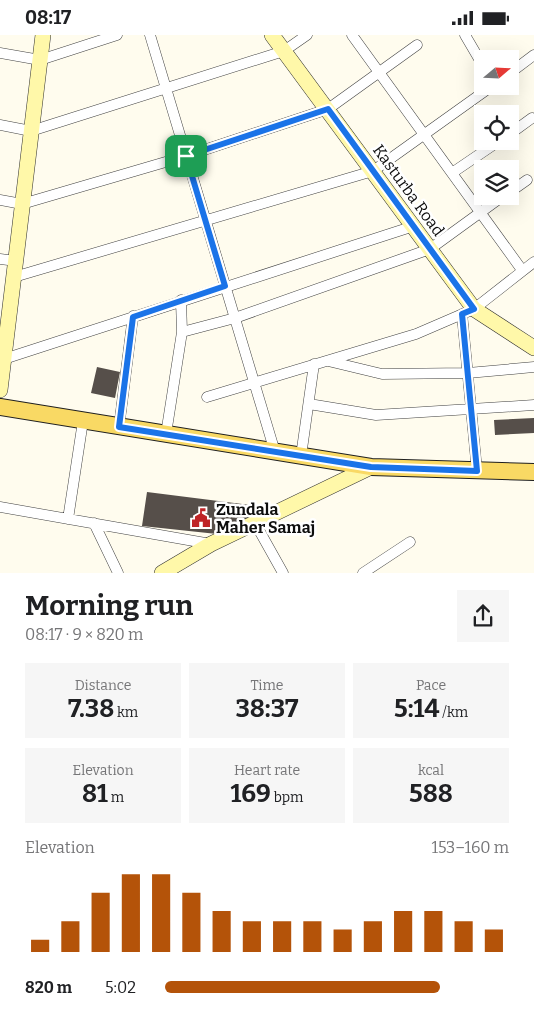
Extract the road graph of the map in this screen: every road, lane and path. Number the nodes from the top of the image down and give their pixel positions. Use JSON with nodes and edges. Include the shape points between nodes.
{"nodes":[{"id":1,"x":43,"y":35,"type":"edge"},
{"id":2,"x":117,"y":35,"type":"edge"},
{"id":3,"x":150,"y":35,"type":"edge"},
{"id":4,"x":272,"y":35,"type":"edge"},
{"id":5,"x":307,"y":35,"type":"edge"},
{"id":6,"x":352,"y":35,"type":"edge"},
{"id":7,"x":465,"y":35,"type":"edge"},
{"id":8,"x":417,"y":45,"type":"dead end"},
{"id":9,"x":474,"y":50,"type":"edge"},
{"id":10,"x":284,"y":51,"type":"junction"},
{"id":11,"x":0,"y":53,"type":"edge"},
{"id":12,"x":534,"y":55,"type":"edge"},
{"id":13,"x":40,"y":59,"type":"junction"},
{"id":14,"x":519,"y":66,"type":"edge"},
{"id":15,"x":379,"y":72,"type":"junction"},
{"id":16,"x":166,"y":89,"type":"junction"},
{"id":17,"x":480,"y":95,"type":"edge"},
{"id":18,"x":328,"y":109,"type":"junction"},
{"id":19,"x":532,"y":118,"type":"dead end"},
{"id":20,"x":0,"y":125,"type":"edge"},
{"id":21,"x":519,"y":127,"type":"edge"},
{"id":22,"x":31,"y":131,"type":"junction"},
{"id":23,"x":424,"y":136,"type":"junction"},
{"id":24,"x":486,"y":150,"type":"edge"},
{"id":25,"x":186,"y":156,"type":"junction"},
{"id":26,"x":373,"y":171,"type":"junction"},
{"id":27,"x":452,"y":173,"type":"junction"},
{"id":28,"x":527,"y":180,"type":"dead end"},
{"id":29,"x":519,"y":185,"type":"edge"},
{"id":30,"x":0,"y":200,"type":"edge"},
{"id":31,"x":22,"y":204,"type":"junction"},
{"id":32,"x":490,"y":205,"type":"edge"},
{"id":33,"x":480,"y":212,"type":"junction"},
{"id":34,"x":205,"y":221,"type":"junction"},
{"id":35,"x":414,"y":226,"type":"junction"},
{"id":36,"x":430,"y":249,"type":"junction"},
{"id":37,"x":0,"y":259,"type":"edge"},
{"id":38,"x":16,"y":261,"type":"junction"},
{"id":39,"x":534,"y":262,"type":"edge"},
{"id":40,"x":522,"y":271,"type":"junction"},
{"id":41,"x":14,"y":277,"type":"junction"},
{"id":42,"x":225,"y":286,"type":"junction"},
{"id":43,"x":181,"y":301,"type":"junction"},
{"id":44,"x":468,"y":312,"type":"junction"},
{"id":45,"x":133,"y":317,"type":"junction"},
{"id":46,"x":235,"y":318,"type":"junction"},
{"id":47,"x":182,"y":332,"type":"junction"},
{"id":48,"x":534,"y":348,"type":"edge"},
{"id":49,"x":4,"y":359,"type":"junction"},
{"id":50,"x":326,"y":361,"type":"junction"},
{"id":51,"x":314,"y":364,"type":"junction"},
{"id":52,"x":534,"y":367,"type":"edge"},
{"id":53,"x":468,"y":373,"type":"junction"},
{"id":54,"x":254,"y":382,"type":"junction"},
{"id":55,"x":0,"y":390,"type":"edge"},
{"id":56,"x":208,"y":397,"type":"dead end"},
{"id":57,"x":309,"y":404,"type":"junction"},
{"id":58,"x":534,"y":405,"type":"edge"},
{"id":59,"x":0,"y":407,"type":"edge"},
{"id":60,"x":471,"y":409,"type":"junction"},
{"id":61,"x":83,"y":421,"type":"junction"},
{"id":62,"x":119,"y":427,"type":"junction"},
{"id":63,"x":166,"y":434,"type":"junction"},
{"id":64,"x":275,"y":452,"type":"junction"},
{"id":65,"x":301,"y":456,"type":"junction"},
{"id":66,"x":371,"y":467,"type":"junction"},
{"id":67,"x":477,"y":471,"type":"junction"},
{"id":68,"x":534,"y":472,"type":"edge"},
{"id":69,"x":0,"y":507,"type":"edge"},
{"id":70,"x":68,"y":519,"type":"junction"},
{"id":71,"x":94,"y":523,"type":"junction"},
{"id":72,"x":255,"y":523,"type":"junction"},
{"id":73,"x":410,"y":542,"type":"dead end"},
{"id":74,"x":212,"y":543,"type":"junction"},
{"id":75,"x":366,"y":572,"type":"edge"},
{"id":76,"x":118,"y":573,"type":"edge"},
{"id":77,"x":162,"y":573,"type":"edge"},
{"id":78,"x":283,"y":573,"type":"edge"}],
"edges":[{"from":1,"to":13,"type":"street"},
{"from":2,"to":13,"type":"street"},
{"from":3,"to":16,"type":"street"},
{"from":4,"to":10,"type":"street","name":"Kasturba Road"},
{"from":5,"to":10,"type":"street"},
{"from":6,"to":15,"type":"street"},
{"from":7,"to":9,"type":"street"},
{"from":8,"to":15,"type":"street"},
{"from":10,"to":16,"type":"street"},
{"from":10,"to":18,"type":"street","name":"Kasturba Road"},
{"from":11,"to":13,"type":"street"},
{"from":12,"to":14,"type":"street"},
{"from":13,"to":22,"type":"street"},
{"from":15,"to":18,"type":"street"},
{"from":15,"to":23,"type":"street"},
{"from":16,"to":22,"type":"street"},
{"from":16,"to":25,"type":"street"},
{"from":17,"to":23,"type":"street"},
{"from":18,"to":25,"type":"street"},
{"from":18,"to":26,"type":"street","name":"Kasturba Road"},
{"from":19,"to":21,"type":"street"},
{"from":20,"to":22,"type":"street"},
{"from":22,"to":31,"type":"street"},
{"from":23,"to":26,"type":"street"},
{"from":23,"to":27,"type":"street"},
{"from":24,"to":27,"type":"street"},
{"from":25,"to":31,"type":"street"},
{"from":25,"to":34,"type":"street"},
{"from":26,"to":34,"type":"street"},
{"from":26,"to":35,"type":"street","name":"Kasturba Road"},
{"from":27,"to":33,"type":"street"},
{"from":28,"to":29,"type":"street"},
{"from":30,"to":31,"type":"street"},
{"from":31,"to":38,"type":"street"},
{"from":32,"to":33,"type":"street"},
{"from":33,"to":36,"type":"street"},
{"from":33,"to":40,"type":"street"},
{"from":34,"to":41,"type":"street"},
{"from":34,"to":42,"type":"street"},
{"from":35,"to":36,"type":"street","name":"Kasturba Road"},
{"from":35,"to":42,"type":"street"},
{"from":36,"to":44,"type":"street","name":"Kasturba Road"},
{"from":36,"to":46,"type":"street"},
{"from":37,"to":38,"type":"street"},
{"from":38,"to":41,"type":"street"},
{"from":39,"to":40,"type":"street"},
{"from":40,"to":44,"type":"street"},
{"from":41,"to":49,"type":"street"},
{"from":42,"to":43,"type":"street"},
{"from":42,"to":46,"type":"street"},
{"from":43,"to":45,"type":"street"},
{"from":43,"to":47,"type":"street"},
{"from":44,"to":48,"type":"street","name":"Kasturba Road"},
{"from":44,"to":50,"type":"street","via":[[416,334]]},
{"from":44,"to":53,"type":"street"},
{"from":45,"to":49,"type":"street"},
{"from":45,"to":62,"type":"street"},
{"from":46,"to":47,"type":"street"},
{"from":46,"to":54,"type":"street"},
{"from":47,"to":63,"type":"street"},
{"from":49,"to":55,"type":"street"},
{"from":50,"to":51,"type":"street"},
{"from":50,"to":53,"type":"street","via":[[382,375]]},
{"from":51,"to":54,"type":"street"},
{"from":51,"to":57,"type":"street"},
{"from":52,"to":53,"type":"street"},
{"from":53,"to":60,"type":"street"},
{"from":54,"to":56,"type":"street"},
{"from":54,"to":64,"type":"street"},
{"from":57,"to":60,"type":"street","via":[[376,415]]},
{"from":57,"to":65,"type":"street"},
{"from":58,"to":60,"type":"street"},
{"from":59,"to":61,"type":"main road"},
{"from":60,"to":67,"type":"street"},
{"from":61,"to":62,"type":"main road"},
{"from":61,"to":70,"type":"street"},
{"from":62,"to":63,"type":"main road"},
{"from":63,"to":64,"type":"main road"},
{"from":64,"to":65,"type":"main road"},
{"from":65,"to":66,"type":"main road"},
{"from":66,"to":67,"type":"main road"},
{"from":66,"to":72,"type":"street"},
{"from":67,"to":68,"type":"main road"},
{"from":69,"to":70,"type":"street"},
{"from":70,"to":71,"type":"street"},
{"from":71,"to":74,"type":"street"},
{"from":71,"to":76,"type":"street"},
{"from":72,"to":74,"type":"street"},
{"from":72,"to":78,"type":"street"},
{"from":73,"to":75,"type":"street"},
{"from":74,"to":77,"type":"street"}]}
